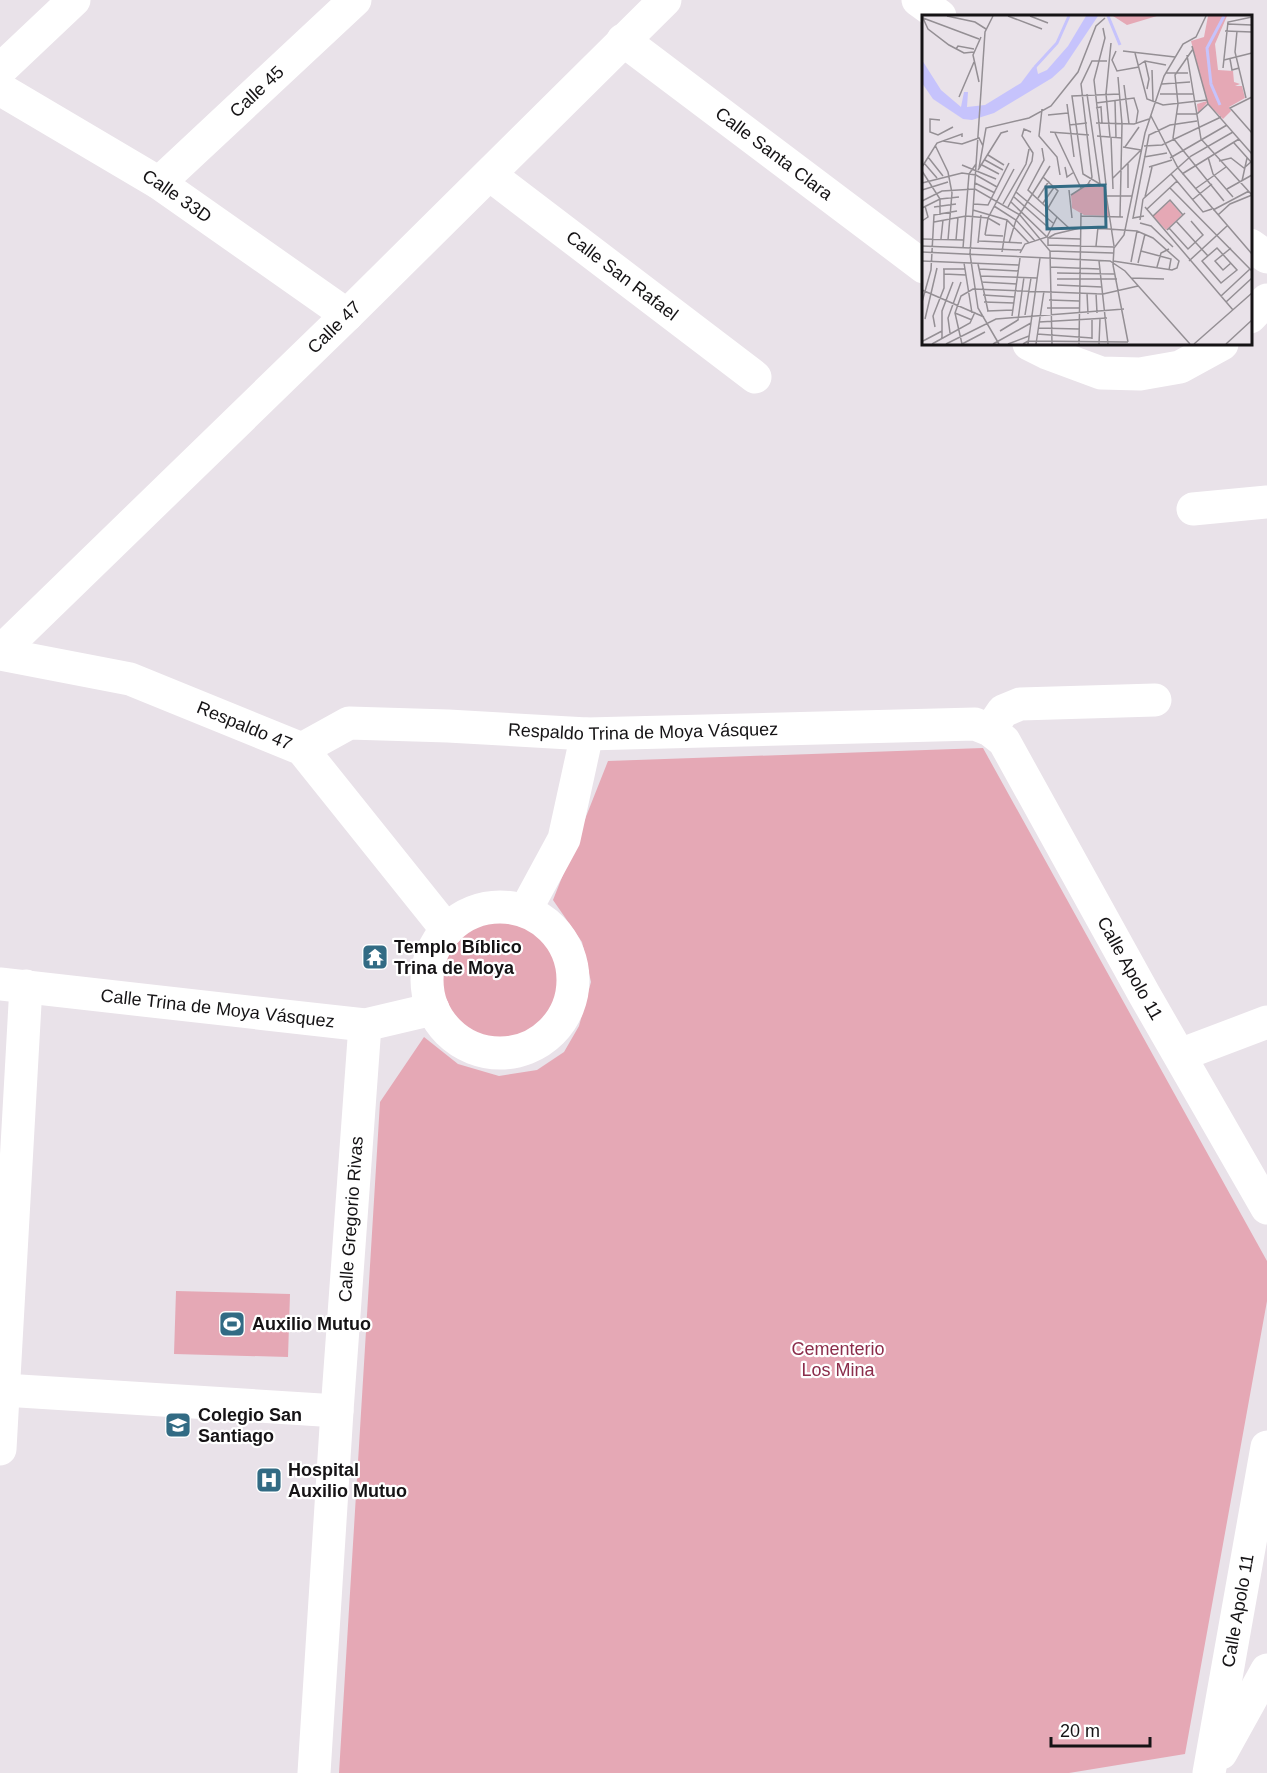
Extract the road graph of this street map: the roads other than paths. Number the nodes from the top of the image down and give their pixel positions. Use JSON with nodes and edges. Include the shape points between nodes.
{"nodes":[{"id":1,"x":74,"y":0,"type":"edge"},
{"id":2,"x":355,"y":0,"type":"edge"},
{"id":3,"x":665,"y":0,"type":"edge"},
{"id":4,"x":918,"y":0,"type":"edge"},
{"id":5,"x":939,"y":15,"type":"edge"},
{"id":6,"x":623,"y":40,"type":"junction"},
{"id":7,"x":0,"y":69,"type":"edge"},
{"id":8,"x":0,"y":89,"type":"edge"},
{"id":9,"x":490,"y":175,"type":"junction"},
{"id":10,"x":159,"y":183,"type":"junction"},
{"id":11,"x":1252,"y":246,"type":"edge"},
{"id":12,"x":1267,"y":257,"type":"edge"},
{"id":13,"x":922,"y":265,"type":"edge"},
{"id":14,"x":1267,"y":300,"type":"edge"},
{"id":15,"x":347,"y":315,"type":"junction"},
{"id":16,"x":1252,"y":316,"type":"edge"},
{"id":17,"x":1031,"y":345,"type":"edge"},
{"id":18,"x":1220,"y":345,"type":"edge"},
{"id":19,"x":755,"y":377,"type":"dead end"},
{"id":20,"x":1267,"y":502,"type":"edge"},
{"id":21,"x":1193,"y":509,"type":"dead end"},
{"id":22,"x":0,"y":653,"type":"edge"},
{"id":23,"x":1155,"y":700,"type":"dead end"},
{"id":24,"x":990,"y":730,"type":"junction"},
{"id":25,"x":587,"y":734,"type":"junction"},
{"id":26,"x":302,"y":749,"type":"junction"},
{"id":27,"x":525,"y":911,"type":"junction"},
{"id":28,"x":447,"y":930,"type":"junction"},
{"id":29,"x":13,"y":985,"type":"edge"},
{"id":30,"x":433,"y":1009,"type":"junction"},
{"id":31,"x":1267,"y":1022,"type":"edge"},
{"id":32,"x":365,"y":1025,"type":"junction"},
{"id":33,"x":1180,"y":1055,"type":"junction"},
{"id":34,"x":1267,"y":1208,"type":"edge"},
{"id":35,"x":5,"y":1275,"type":"edge"},
{"id":36,"x":4,"y":1390,"type":"junction"},
{"id":37,"x":337,"y":1411,"type":"junction"},
{"id":38,"x":1267,"y":1447,"type":"edge"},
{"id":39,"x":0,"y":1449,"type":"edge"},
{"id":40,"x":1267,"y":1670,"type":"edge"},
{"id":41,"x":314,"y":1773,"type":"edge"},
{"id":42,"x":1210,"y":1773,"type":"edge"}],
"edges":[{"from":1,"to":7,"type":"street"},
{"from":2,"to":10,"type":"street","name":"Calle 45"},
{"from":3,"to":6,"type":"street","name":"Calle 47"},
{"from":4,"to":5,"type":"street"},
{"from":6,"to":9,"type":"street","name":"Calle 47"},
{"from":6,"to":13,"type":"street","name":"Calle Santa Clara"},
{"from":8,"to":10,"type":"street","name":"Calle 33D"},
{"from":9,"to":15,"type":"street","name":"Calle 47"},
{"from":9,"to":19,"type":"street","name":"Calle San Rafael"},
{"from":10,"to":15,"type":"street","name":"Calle 33D"},
{"from":11,"to":12,"type":"street"},
{"from":14,"to":16,"type":"street"},
{"from":15,"to":22,"type":"street","name":"Calle 47"},
{"from":17,"to":18,"type":"street","via":[[1101,373],[1140,374],[1180,367]]},
{"from":20,"to":21,"type":"street"},
{"from":22,"to":26,"type":"street","name":"Respaldo 47","via":[[130,679]]},
{"from":23,"to":24,"type":"street","via":[[1020,704],[1003,711]]},
{"from":24,"to":25,"type":"street","name":"Respaldo Trina de Moya Vásquez","via":[[975,724]]},
{"from":24,"to":33,"type":"street","name":"Calle Apolo 11","via":[[1004,741]]},
{"from":25,"to":26,"type":"street","name":"Respaldo Trina de Moya Vásquez","via":[[349,723]]},
{"from":25,"to":27,"type":"street","via":[[564,839]]},
{"from":26,"to":28,"type":"street","name":"Respaldo 47"},
{"from":27,"to":28,"type":"street","via":[[483,909],[463,917]]},
{"from":27,"to":30,"type":"street","via":[[546,922],[562,941],[572,963],[573,987],[567,1010],[554,1031],[535,1046],[512,1053],[487,1053],[465,1045],[446,1030]]},
{"from":28,"to":30,"type":"street","via":[[430,963],[427,982]]},
{"from":29,"to":32,"type":"street","name":"Calle Trina de Moya Vásquez"},
{"from":29,"to":35,"type":"street"},
{"from":30,"to":32,"type":"street","name":"Calle Trina de Moya Vásquez"},
{"from":31,"to":33,"type":"street"},
{"from":32,"to":37,"type":"street","name":"Calle Gregorio Rivas"},
{"from":33,"to":34,"type":"street","name":"Calle Apolo 11"},
{"from":35,"to":36,"type":"street"},
{"from":36,"to":37,"type":"street"},
{"from":36,"to":39,"type":"street"},
{"from":37,"to":41,"type":"street","name":"Calle Gregorio Rivas"},
{"from":38,"to":42,"type":"street","name":"Calle Apolo 11"},
{"from":40,"to":42,"type":"street"}]}
